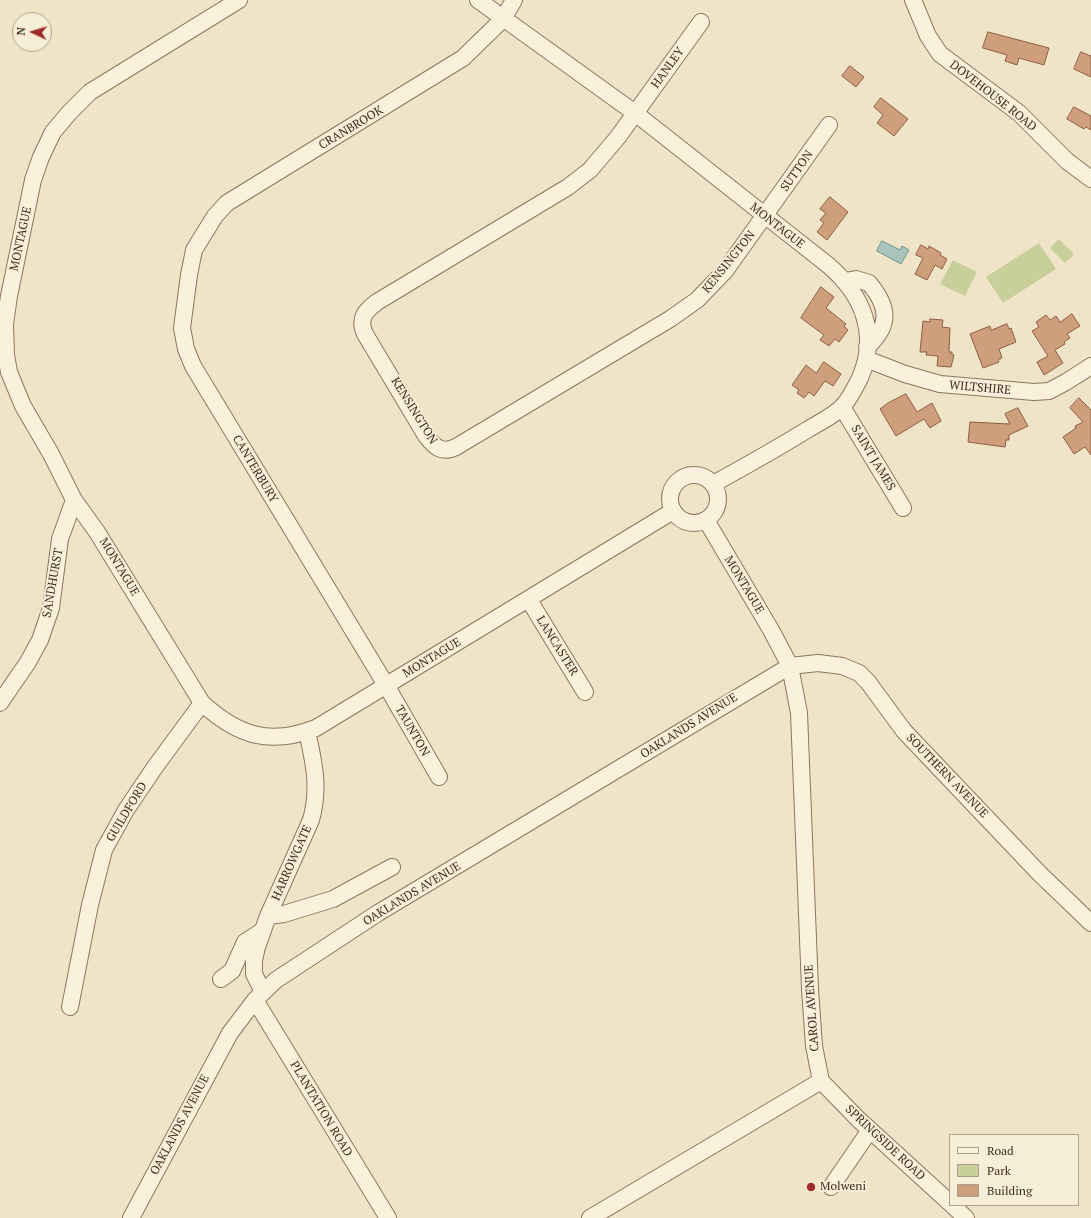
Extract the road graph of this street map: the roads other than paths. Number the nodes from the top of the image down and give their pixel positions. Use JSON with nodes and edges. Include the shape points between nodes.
{"nodes":[{"id":1,"x":239,"y":0,"type":"edge"},
{"id":2,"x":478,"y":0,"type":"edge"},
{"id":3,"x":514,"y":0,"type":"edge"},
{"id":4,"x":913,"y":0,"type":"edge"},
{"id":5,"x":503,"y":19,"type":"junction"},
{"id":6,"x":701,"y":22,"type":"dead end"},
{"id":7,"x":636,"y":113,"type":"junction"},
{"id":8,"x":829,"y":125,"type":"dead end"},
{"id":9,"x":1091,"y":179,"type":"edge"},
{"id":10,"x":765,"y":217,"type":"junction"},
{"id":11,"x":201,"y":238,"type":"joint"},
{"id":12,"x":4,"y":299,"type":"edge"},
{"id":13,"x":867,"y":353,"type":"junction"},
{"id":14,"x":1091,"y":366,"type":"edge"},
{"id":15,"x":842,"y":407,"type":"junction"},
{"id":16,"x":713,"y":484,"type":"junction"},
{"id":17,"x":74,"y":500,"type":"junction"},
{"id":18,"x":903,"y":508,"type":"dead end"},
{"id":19,"x":673,"y":511,"type":"junction"},
{"id":20,"x":706,"y":520,"type":"junction"},
{"id":21,"x":529,"y":600,"type":"junction"},
{"id":22,"x":790,"y":666,"type":"junction"},
{"id":23,"x":386,"y":685,"type":"junction"},
{"id":24,"x":586,"y":692,"type":"dead end"},
{"id":25,"x":0,"y":703,"type":"edge"},
{"id":26,"x":202,"y":703,"type":"junction"},
{"id":27,"x":307,"y":731,"type":"junction"},
{"id":28,"x":438,"y":777,"type":"dead end"},
{"id":29,"x":392,"y":867,"type":"dead end"},
{"id":30,"x":265,"y":923,"type":"junction"},
{"id":31,"x":1091,"y":923,"type":"edge"},
{"id":32,"x":221,"y":979,"type":"dead end"},
{"id":33,"x":259,"y":996,"type":"junction"},
{"id":34,"x":70,"y":1007,"type":"dead end"},
{"id":35,"x":821,"y":1081,"type":"junction"},
{"id":36,"x":870,"y":1130,"type":"junction"},
{"id":37,"x":831,"y":1186,"type":"dead end"},
{"id":38,"x":949,"y":1202,"type":"edge"},
{"id":39,"x":953,"y":1206,"type":"edge"},
{"id":40,"x":131,"y":1218,"type":"edge"},
{"id":41,"x":388,"y":1218,"type":"edge"},
{"id":42,"x":590,"y":1218,"type":"edge"},
{"id":43,"x":966,"y":1218,"type":"edge"}],
"edges":[{"from":1,"to":12,"type":"street","name":"MONTAGUE","via":[[90,92],[53,132],[33,180]]},
{"from":2,"to":5,"type":"street","name":"MONTAGUE"},
{"from":3,"to":5,"type":"street","name":"CRANBROOK"},
{"from":4,"to":9,"type":"street","name":"DOVEHOUSE ROAD","via":[[928,36],[943,57],[1023,117],[1063,157]]},
{"from":5,"to":7,"type":"street","name":"MONTAGUE"},
{"from":5,"to":11,"type":"street","name":"CRANBROOK","via":[[463,58],[231,200],[215,216]]},
{"from":6,"to":7,"type":"street","name":"HANLEY"},
{"from":7,"to":10,"type":"street","name":"MONTAGUE"},
{"from":7,"to":10,"type":"street","name":"KENSINGTON","via":[[590,170],[568,187],[377,302],[363,316],[365,334],[435,447],[445,450],[456,447],[670,319],[697,300],[725,271]]},
{"from":8,"to":10,"type":"street","name":"SUTTON"},
{"from":10,"to":13,"type":"street","name":"MONTAGUE","via":[[845,281],[863,310],[868,333]]},
{"from":11,"to":23,"type":"street","name":"CANTERBURY","via":[[194,250],[184,310],[183,338],[188,357]]},
{"from":12,"to":17,"type":"street","name":"MONTAGUE","via":[[4,338],[9,372],[23,406]]},
{"from":13,"to":14,"type":"street","name":"WILTSHIRE","via":[[905,374],[940,384],[1034,392],[1049,391]]},
{"from":13,"to":15,"type":"street","name":"MONTAGUE","via":[[855,388]]},
{"from":15,"to":16,"type":"street","name":"MONTAGUE","via":[[779,447]]},
{"from":15,"to":18,"type":"street","name":"SAINT JAMES"},
{"from":16,"to":19,"type":"street","via":[[699,476],[683,478],[672,489],[670,504]]},
{"from":16,"to":20,"type":"street","via":[[717,499],[716,507]]},
{"from":17,"to":25,"type":"street","name":"SANDHURST","via":[[60,539],[51,608],[40,640]]},
{"from":17,"to":26,"type":"street","name":"MONTAGUE","via":[[98,532]]},
{"from":19,"to":20,"type":"street","via":[[684,521],[699,523]]},
{"from":19,"to":21,"type":"street","name":"MONTAGUE"},
{"from":20,"to":22,"type":"street","name":"MONTAGUE"},
{"from":21,"to":23,"type":"street","name":"MONTAGUE"},
{"from":21,"to":24,"type":"street","name":"LANCASTER"},
{"from":22,"to":31,"type":"street","name":"SOUTHERN AVENUE","via":[[818,663],[842,666],[859,673],[904,731]]},
{"from":22,"to":33,"type":"street","name":"OAKLANDS AVENUE","via":[[378,913],[285,973]]},
{"from":22,"to":35,"type":"street","name":"CAROL AVENUE","via":[[799,712],[810,989],[814,1046]]},
{"from":23,"to":27,"type":"street","name":"MONTAGUE"},
{"from":23,"to":28,"type":"street","name":"TAUNTON"},
{"from":26,"to":27,"type":"street","name":"MONTAGUE","via":[[217,717],[243,732],[271,738]]},
{"from":26,"to":34,"type":"street","name":"GUILDFORD","via":[[154,767],[104,850],[93,890]]},
{"from":27,"to":30,"type":"street","name":"HARROWGATE","via":[[315,768],[315,808]]},
{"from":29,"to":30,"type":"street","via":[[333,899],[284,914]]},
{"from":30,"to":32,"type":"street","via":[[245,942],[235,967]]},
{"from":30,"to":33,"type":"street","name":"HARROWGATE","via":[[254,967]]},
{"from":33,"to":40,"type":"street","name":"OAKLANDS AVENUE","via":[[239,1020],[222,1047]]},
{"from":33,"to":41,"type":"street","name":"PLANTATION ROAD"},
{"from":35,"to":36,"type":"street","name":"SPRINGSIDE ROAD"},
{"from":35,"to":42,"type":"street"},
{"from":36,"to":37,"type":"street"},
{"from":36,"to":38,"type":"street","name":"SPRINGSIDE ROAD"},
{"from":39,"to":43,"type":"street","name":"SPRINGSIDE ROAD"}]}
